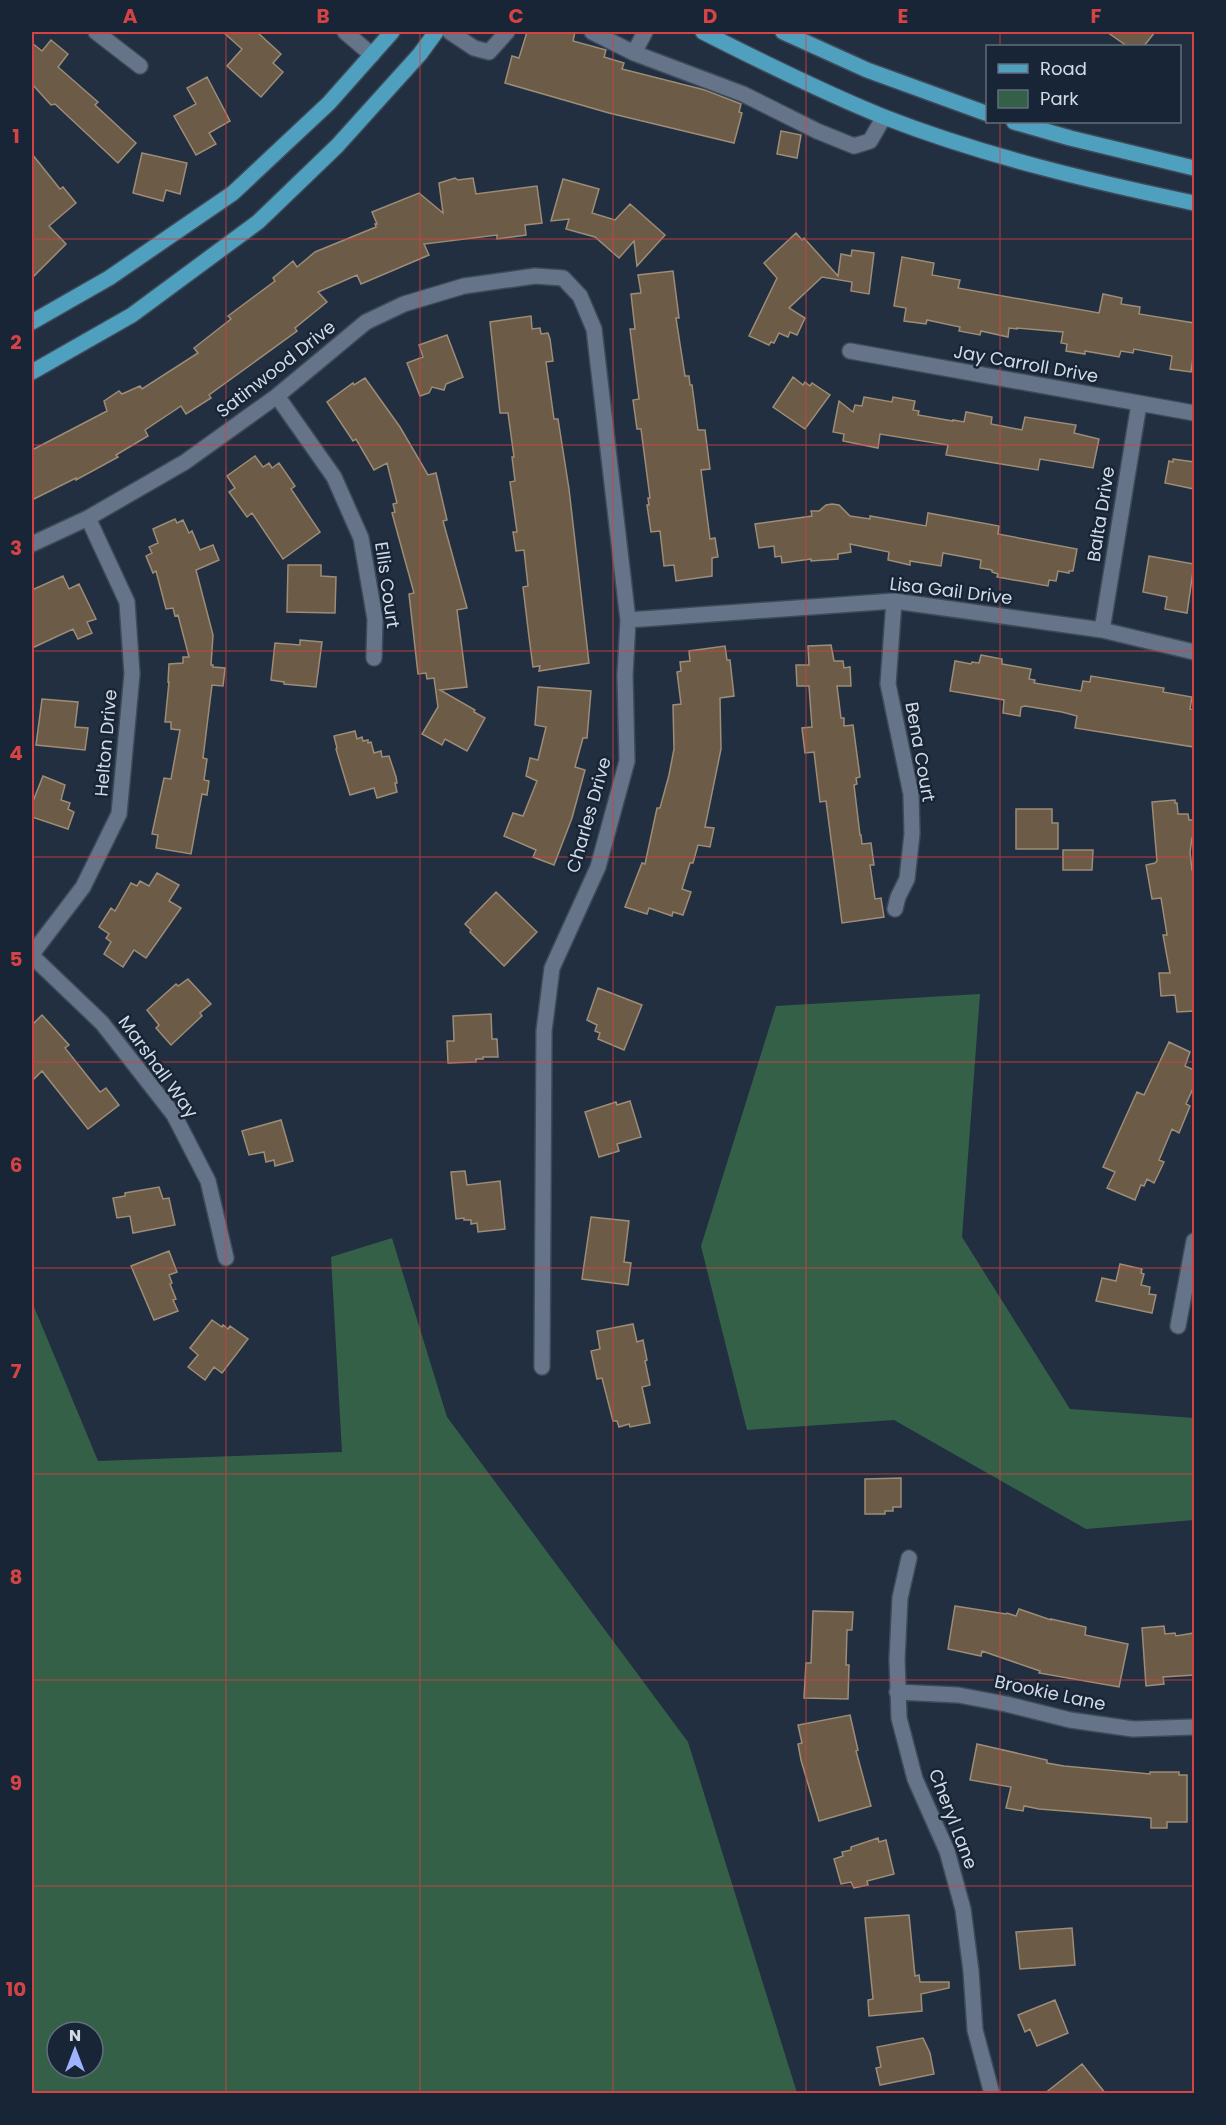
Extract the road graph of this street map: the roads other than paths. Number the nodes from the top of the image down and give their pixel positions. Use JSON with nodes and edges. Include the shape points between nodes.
{"nodes":[{"id":1,"x":96,"y":32,"type":"edge"},
{"id":2,"x":345,"y":32,"type":"edge"},
{"id":3,"x":392,"y":32,"type":"edge"},
{"id":4,"x":436,"y":32,"type":"edge"},
{"id":5,"x":450,"y":32,"type":"edge"},
{"id":6,"x":507,"y":32,"type":"edge"},
{"id":7,"x":592,"y":32,"type":"edge"},
{"id":8,"x":645,"y":32,"type":"edge"},
{"id":9,"x":703,"y":32,"type":"edge"},
{"id":10,"x":783,"y":32,"type":"edge"},
{"id":11,"x":634,"y":53,"type":"junction"},
{"id":12,"x":372,"y":55,"type":"junction"},
{"id":13,"x":140,"y":66,"type":"dead end"},
{"id":14,"x":986,"y":114,"type":"edge"},
{"id":15,"x":884,"y":117,"type":"junction"},
{"id":16,"x":1018,"y":123,"type":"edge"},
{"id":17,"x":1194,"y":168,"type":"edge"},
{"id":18,"x":1194,"y":203,"type":"edge"},
{"id":19,"x":562,"y":278,"type":"joint"},
{"id":20,"x":32,"y":322,"type":"edge"},
{"id":21,"x":850,"y":351,"type":"dead end"},
{"id":22,"x":32,"y":372,"type":"edge"},
{"id":23,"x":277,"y":396,"type":"junction"},
{"id":24,"x":1139,"y":405,"type":"junction"},
{"id":25,"x":1194,"y":413,"type":"edge"},
{"id":26,"x":88,"y":518,"type":"junction"},
{"id":27,"x":32,"y":544,"type":"edge"},
{"id":28,"x":894,"y":601,"type":"junction"},
{"id":29,"x":628,"y":620,"type":"junction"},
{"id":30,"x":1102,"y":630,"type":"junction"},
{"id":31,"x":1194,"y":652,"type":"edge"},
{"id":32,"x":374,"y":658,"type":"dead end"},
{"id":33,"x":895,"y":909,"type":"dead end"},
{"id":34,"x":32,"y":955,"type":"edge"},
{"id":35,"x":1194,"y":1241,"type":"edge"},
{"id":36,"x":226,"y":1258,"type":"dead end"},
{"id":37,"x":1178,"y":1326,"type":"dead end"},
{"id":38,"x":542,"y":1367,"type":"dead end"},
{"id":39,"x":909,"y":1558,"type":"dead end"},
{"id":40,"x":897,"y":1692,"type":"junction"},
{"id":41,"x":1194,"y":1727,"type":"edge"},
{"id":42,"x":992,"y":2094,"type":"edge"}],
"edges":[{"from":1,"to":13,"type":"street"},
{"from":2,"to":12,"type":"street"},
{"from":3,"to":12,"type":"main road"},
{"from":4,"to":22,"type":"main road","via":[[337,146],[258,222],[132,315]]},
{"from":5,"to":6,"type":"street","via":[[474,48],[489,52]]},
{"from":7,"to":11,"type":"street"},
{"from":8,"to":11,"type":"street"},
{"from":9,"to":15,"type":"main road"},
{"from":10,"to":14,"type":"main road","via":[[867,70]]},
{"from":11,"to":15,"type":"street","via":[[743,94],[854,146],[870,141]]},
{"from":12,"to":20,"type":"main road","via":[[330,103],[233,193],[109,278]]},
{"from":15,"to":18,"type":"main road","via":[[987,152]]},
{"from":16,"to":17,"type":"main road"},
{"from":19,"to":23,"type":"street","name":"Satinwood Drive","via":[[535,276],[476,284],[404,304],[366,322]]},
{"from":19,"to":29,"type":"street","name":"Charles Drive","via":[[580,296],[594,329]]},
{"from":21,"to":24,"type":"street","name":"Jay Carroll Drive"},
{"from":23,"to":26,"type":"street","name":"Satinwood Drive","via":[[185,462]]},
{"from":23,"to":32,"type":"street","name":"Ellis Court","via":[[334,477],[361,538],[375,619]]},
{"from":24,"to":25,"type":"street","name":"Jay Carroll Drive"},
{"from":24,"to":30,"type":"street","name":"Balta Drive"},
{"from":26,"to":27,"type":"street","name":"Satinwood Drive"},
{"from":26,"to":34,"type":"street","name":"Helton Drive","via":[[127,602],[132,674],[119,814],[83,887]]},
{"from":28,"to":29,"type":"street","name":"Lisa Gail Drive"},
{"from":28,"to":30,"type":"street","name":"Lisa Gail Drive"},
{"from":28,"to":33,"type":"street","name":"Bena Court","via":[[888,684],[911,794],[912,834],[907,879]]},
{"from":29,"to":38,"type":"street","name":"Charles Drive","via":[[627,761],[598,867],[552,968],[544,1031]]},
{"from":30,"to":31,"type":"street","name":"Lisa Gail Drive"},
{"from":34,"to":36,"type":"street","name":"Marshall Way","via":[[102,1023],[174,1115],[208,1181]]},
{"from":35,"to":37,"type":"street"},
{"from":39,"to":40,"type":"street","name":"Cheryl Lane","via":[[900,1598]]},
{"from":40,"to":41,"type":"street","name":"Brookie Lane","via":[[958,1695],[1070,1720],[1134,1729]]},
{"from":40,"to":42,"type":"street","name":"Cheryl Lane","via":[[899,1719],[915,1779],[947,1851],[963,1909],[975,2030]]}]}
